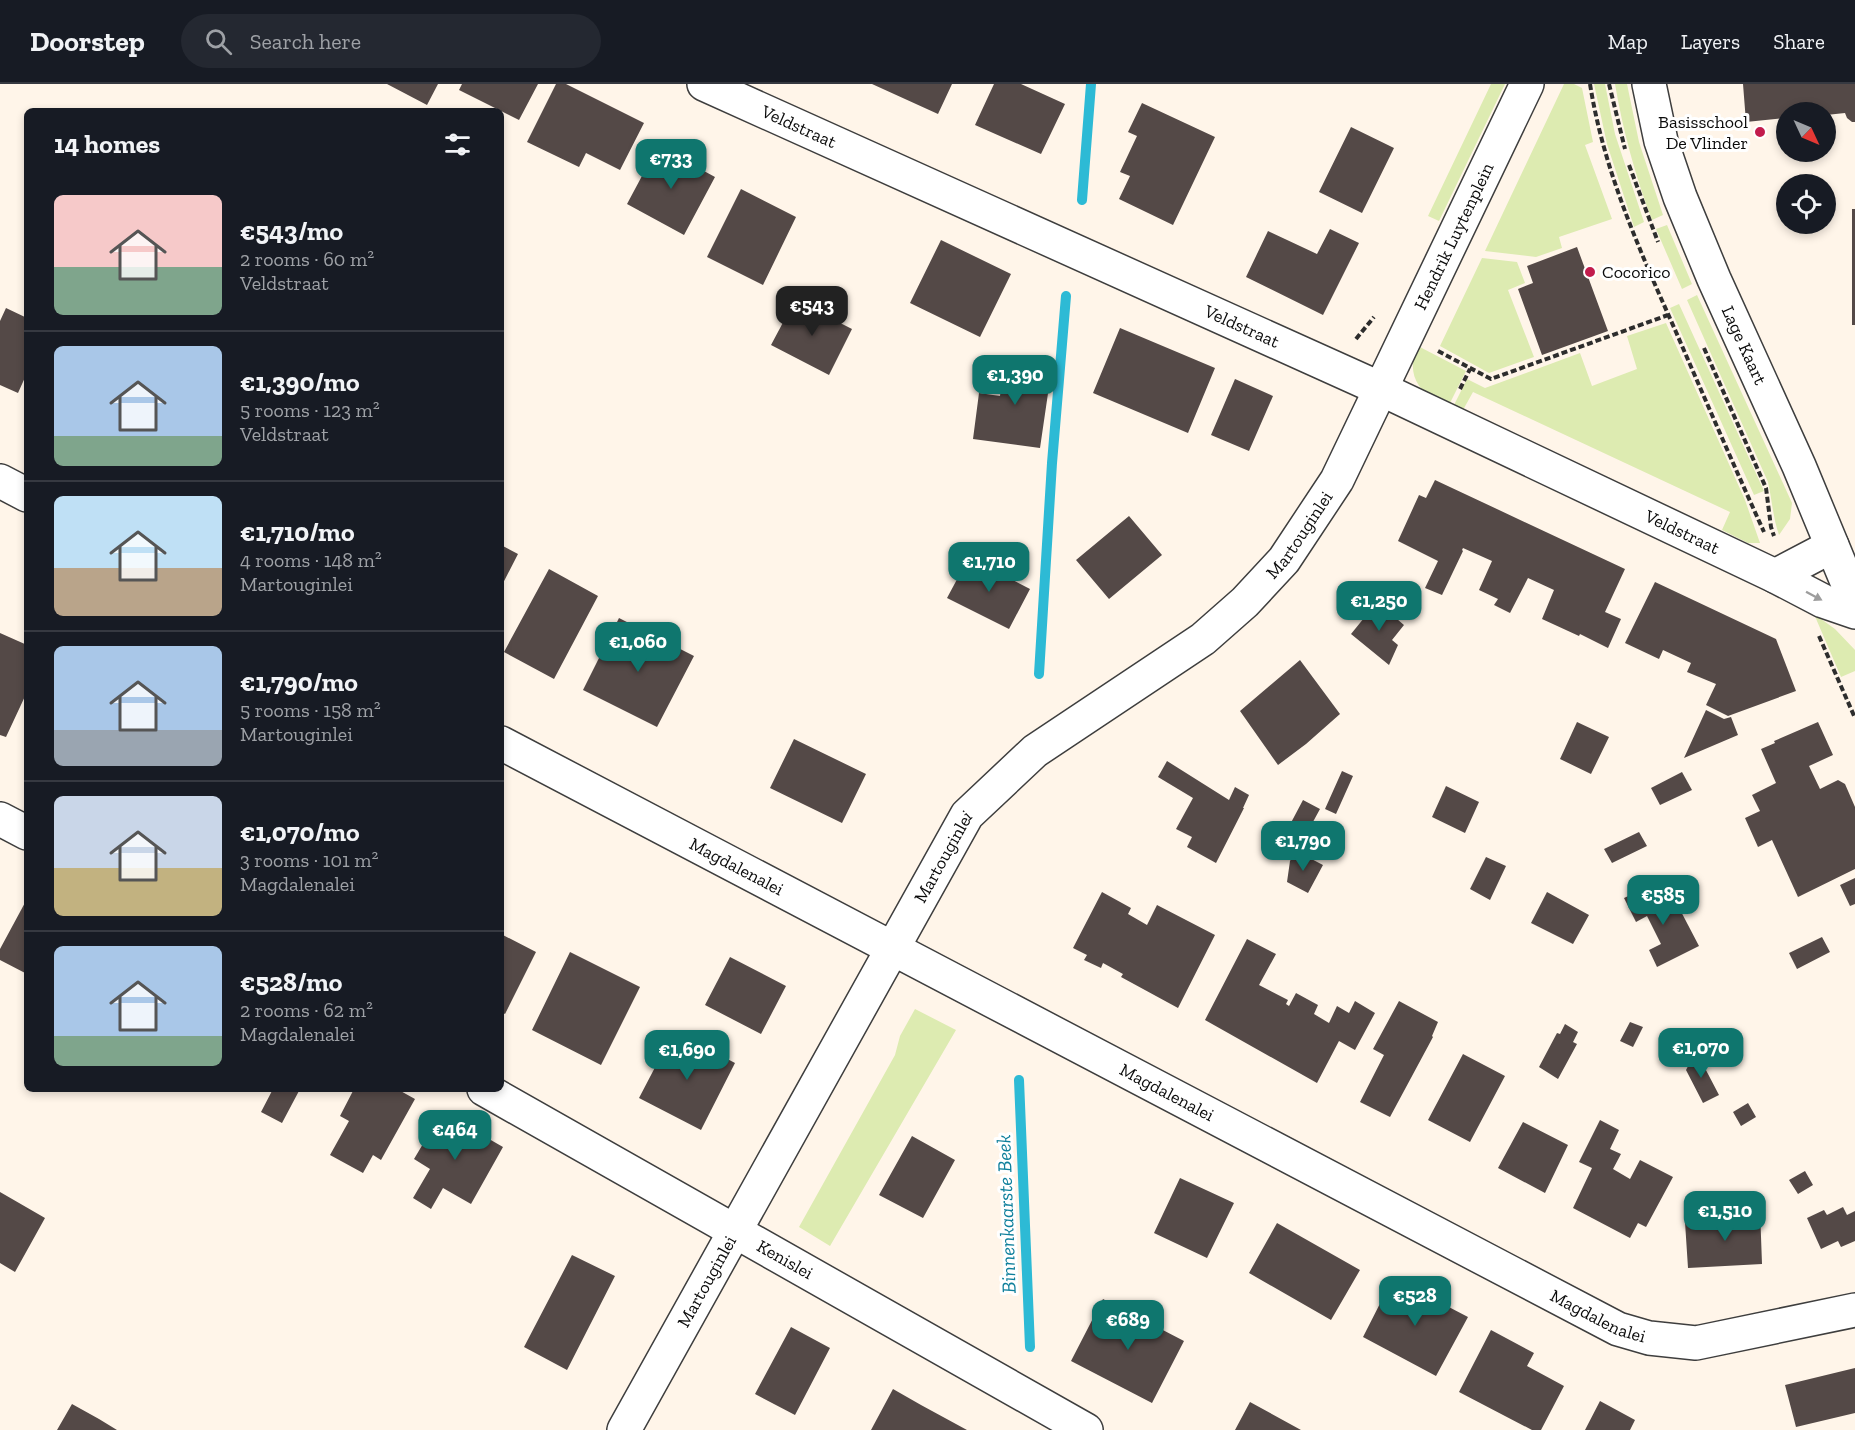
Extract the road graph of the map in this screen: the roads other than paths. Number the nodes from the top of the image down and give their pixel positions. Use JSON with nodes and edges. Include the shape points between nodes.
{"nodes":[{"id":1,"x":704,"y":84,"type":"edge"},
{"id":2,"x":1527,"y":84,"type":"edge"},
{"id":3,"x":1649,"y":84,"type":"edge"},
{"id":4,"x":1381,"y":389,"type":"junction"},
{"id":5,"x":0,"y":481,"type":"edge"},
{"id":6,"x":24,"y":493,"type":"edge"},
{"id":7,"x":1832,"y":546,"type":"junction"},
{"id":8,"x":1786,"y":581,"type":"junction"},
{"id":9,"x":1855,"y":601,"type":"edge"},
{"id":10,"x":1855,"y":612,"type":"edge"},
{"id":11,"x":504,"y":745,"type":"edge"},
{"id":12,"x":0,"y":819,"type":"edge"},
{"id":13,"x":24,"y":831,"type":"edge"},
{"id":14,"x":892,"y":948,"type":"junction"},
{"id":15,"x":489,"y":1092,"type":"edge"},
{"id":16,"x":735,"y":1230,"type":"junction"},
{"id":17,"x":1855,"y":1310,"type":"edge"},
{"id":18,"x":624,"y":1430,"type":"edge"},
{"id":19,"x":1086,"y":1430,"type":"edge"}],
"edges":[{"from":1,"to":4,"type":"street","name":"Veldstraat"},
{"from":2,"to":4,"type":"street","name":"Hendrik Luytenplein"},
{"from":3,"to":7,"type":"street","name":"Lage Kaart","via":[[1661,141],[1680,197]]},
{"from":4,"to":8,"type":"street","name":"Veldstraat"},
{"from":4,"to":14,"type":"street","name":"Martouginlei","via":[[1337,480],[1284,560],[1203,639],[1035,751],[974,808]]},
{"from":5,"to":6,"type":"street"},
{"from":7,"to":8,"type":"street"},
{"from":7,"to":9,"type":"street","name":"Lage Kaart"},
{"from":8,"to":10,"type":"street","name":"Veldstraat","one_way":true,"via":[[1823,601]]},
{"from":11,"to":14,"type":"street","name":"Magdalenalei"},
{"from":12,"to":13,"type":"street"},
{"from":14,"to":16,"type":"street","name":"Martouginlei"},
{"from":14,"to":17,"type":"street","name":"Magdalenalei","via":[[1618,1329],[1649,1338],[1696,1343]]},
{"from":15,"to":16,"type":"street","name":"Kenislei"},
{"from":16,"to":18,"type":"street","name":"Martouginlei"},
{"from":16,"to":19,"type":"street","name":"Kenislei"}]}
